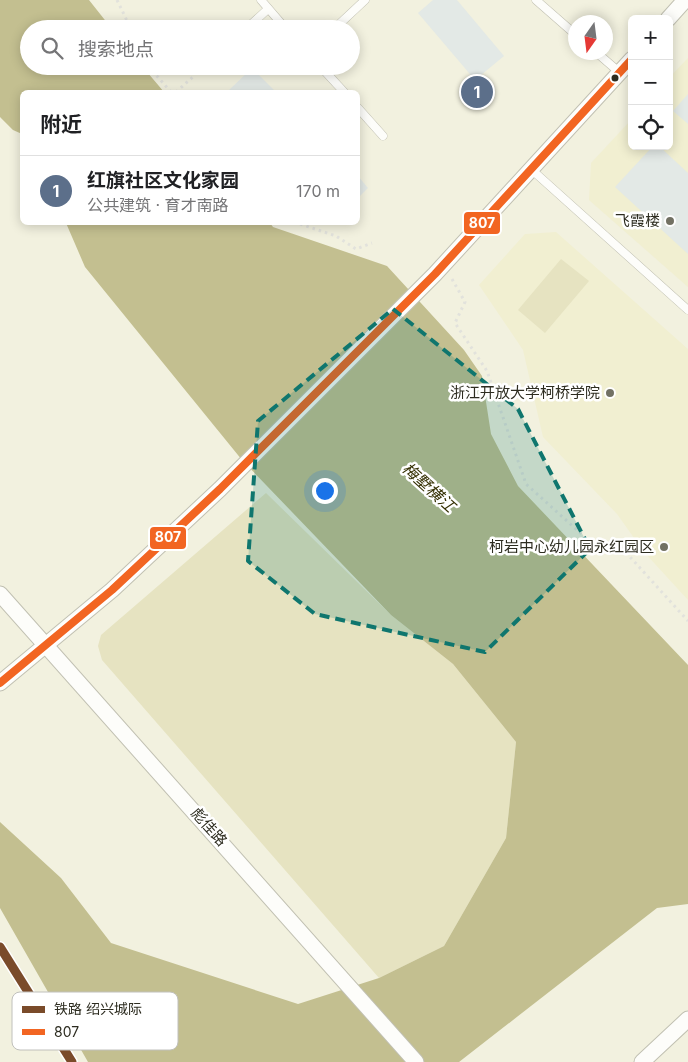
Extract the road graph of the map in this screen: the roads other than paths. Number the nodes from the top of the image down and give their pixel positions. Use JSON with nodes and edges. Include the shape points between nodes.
{"nodes":[{"id":1,"x":261,"y":0,"type":"edge"},
{"id":2,"x":365,"y":0,"type":"edge"},
{"id":3,"x":536,"y":0,"type":"edge"},
{"id":4,"x":685,"y":0,"type":"edge"},
{"id":5,"x":268,"y":9,"type":"junction"},
{"id":6,"x":672,"y":15,"type":"edge"},
{"id":7,"x":256,"y":20,"type":"edge"},
{"id":8,"x":278,"y":20,"type":"edge"},
{"id":9,"x":344,"y":20,"type":"edge"},
{"id":10,"x":568,"y":28,"type":"edge"},
{"id":11,"x":605,"y":60,"type":"edge"},
{"id":12,"x":631,"y":60,"type":"edge"},
{"id":13,"x":619,"y":72,"type":"junction"},
{"id":14,"x":328,"y":75,"type":"edge"},
{"id":15,"x":342,"y":90,"type":"edge"},
{"id":16,"x":360,"y":110,"type":"edge"},
{"id":17,"x":383,"y":136,"type":"dead end"},
{"id":18,"x":532,"y":170,"type":"junction"},
{"id":19,"x":688,"y":310,"type":"edge"},
{"id":20,"x":0,"y":594,"type":"edge"},
{"id":21,"x":47,"y":645,"type":"junction"},
{"id":22,"x":0,"y":683,"type":"edge"},
{"id":23,"x":688,"y":1019,"type":"edge"},
{"id":24,"x":416,"y":1062,"type":"edge"},
{"id":25,"x":642,"y":1062,"type":"edge"}],
"edges":[{"from":1,"to":5,"type":"lane"},
{"from":2,"to":9,"type":"lane"},
{"from":3,"to":10,"type":"lane"},
{"from":4,"to":6,"type":"street"},
{"from":5,"to":7,"type":"lane"},
{"from":5,"to":8,"type":"lane"},
{"from":11,"to":13,"type":"lane"},
{"from":12,"to":13,"type":"street"},
{"from":13,"to":18,"type":"street"},
{"from":14,"to":15,"type":"lane"},
{"from":16,"to":17,"type":"lane"},
{"from":18,"to":19,"type":"lane"},
{"from":18,"to":21,"type":"street","via":[[439,270],[220,489],[112,590]]},
{"from":20,"to":21,"type":"street","name":"彪佳路"},
{"from":21,"to":22,"type":"street"},
{"from":21,"to":24,"type":"street","name":"彪佳路"},
{"from":23,"to":25,"type":"street"}]}
